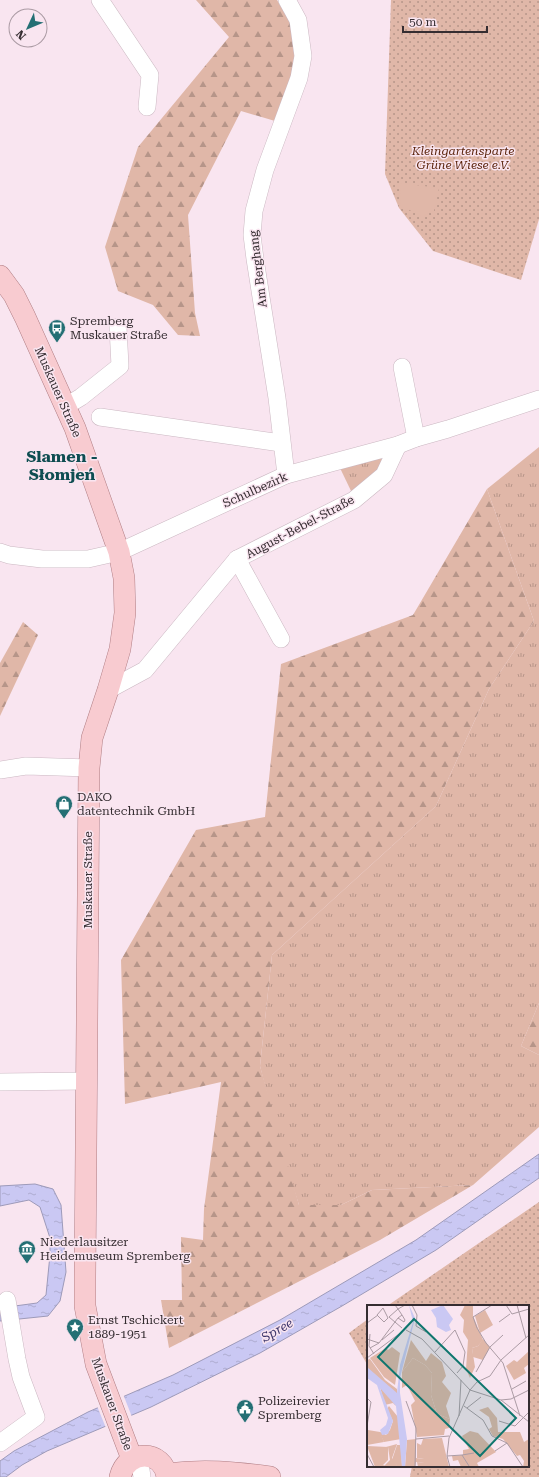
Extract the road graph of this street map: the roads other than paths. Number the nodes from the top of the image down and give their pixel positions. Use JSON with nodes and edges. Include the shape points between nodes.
{"nodes":[{"id":1,"x":100,"y":0,"type":"edge"},
{"id":2,"x":287,"y":0,"type":"edge"},
{"id":3,"x":147,"y":107,"type":"dead end"},
{"id":4,"x":0,"y":276,"type":"edge"},
{"id":5,"x":118,"y":327,"type":"dead end"},
{"id":6,"x":402,"y":367,"type":"dead end"},
{"id":7,"x":539,"y":399,"type":"edge"},
{"id":8,"x":66,"y":406,"type":"junction"},
{"id":9,"x":100,"y":418,"type":"dead end"},
{"id":10,"x":416,"y":438,"type":"junction"},
{"id":11,"x":281,"y":443,"type":"junction"},
{"id":12,"x":398,"y":445,"type":"junction"},
{"id":13,"x":286,"y":475,"type":"junction"},
{"id":14,"x":0,"y":552,"type":"edge"},
{"id":15,"x":119,"y":552,"type":"junction"},
{"id":16,"x":237,"y":559,"type":"junction"},
{"id":17,"x":281,"y":639,"type":"dead end"},
{"id":18,"x":108,"y":690,"type":"junction"},
{"id":19,"x":89,"y":768,"type":"junction"},
{"id":20,"x":0,"y":770,"type":"edge"},
{"id":21,"x":86,"y":1081,"type":"junction"},
{"id":22,"x":0,"y":1082,"type":"edge"},
{"id":23,"x":7,"y":1302,"type":"dead end"},
{"id":24,"x":0,"y":1443,"type":"edge"},
{"id":25,"x":135,"y":1458,"type":"junction"},
{"id":26,"x":167,"y":1476,"type":"edge"},
{"id":27,"x":120,"y":1477,"type":"edge"},
{"id":28,"x":142,"y":1477,"type":"edge"},
{"id":29,"x":270,"y":1477,"type":"edge"}],
"edges":[{"from":1,"to":3,"type":"street","via":[[150,75]]},
{"from":2,"to":11,"type":"street","name":"Am Berghang","via":[[298,20],[303,56],[299,78],[265,170],[254,211],[252,235],[277,398]]},
{"from":4,"to":8,"type":"main road","name":"Muskauer Straße","via":[[14,295]]},
{"from":5,"to":8,"type":"street","via":[[120,366]]},
{"from":6,"to":10,"type":"street"},
{"from":7,"to":10,"type":"street"},
{"from":8,"to":15,"type":"main road","name":"Muskauer Straße"},
{"from":9,"to":11,"type":"street"},
{"from":10,"to":12,"type":"street"},
{"from":11,"to":13,"type":"street","name":"Am Berghang"},
{"from":12,"to":13,"type":"street","name":"Schulbezirk"},
{"from":12,"to":16,"type":"street","name":"August-Bebel-Straße","via":[[384,475],[354,500]]},
{"from":13,"to":15,"type":"street","name":"Schulbezirk"},
{"from":14,"to":15,"type":"street","name":"Schulbezirk","via":[[42,559],[88,559]]},
{"from":15,"to":18,"type":"main road","name":"Muskauer Straße","via":[[124,578],[125,613],[120,649]]},
{"from":16,"to":17,"type":"street"},
{"from":16,"to":18,"type":"street","name":"August-Bebel-Straße","via":[[145,670]]},
{"from":18,"to":19,"type":"main road","name":"Muskauer Straße","via":[[92,738]]},
{"from":19,"to":20,"type":"street","via":[[26,766]]},
{"from":19,"to":21,"type":"main road","name":"Muskauer Straße"},
{"from":21,"to":22,"type":"street"},
{"from":21,"to":25,"type":"main road","name":"Muskauer Straße","via":[[85,1306],[96,1364]]},
{"from":23,"to":24,"type":"street","via":[[21,1377],[36,1417]]},
{"from":25,"to":26,"type":"main road","via":[[153,1458],[164,1467]]},
{"from":25,"to":27,"type":"main road","via":[[126,1464]]},
{"from":25,"to":28,"type":"street"},
{"from":26,"to":29,"type":"main road","via":[[204,1470]]}]}
